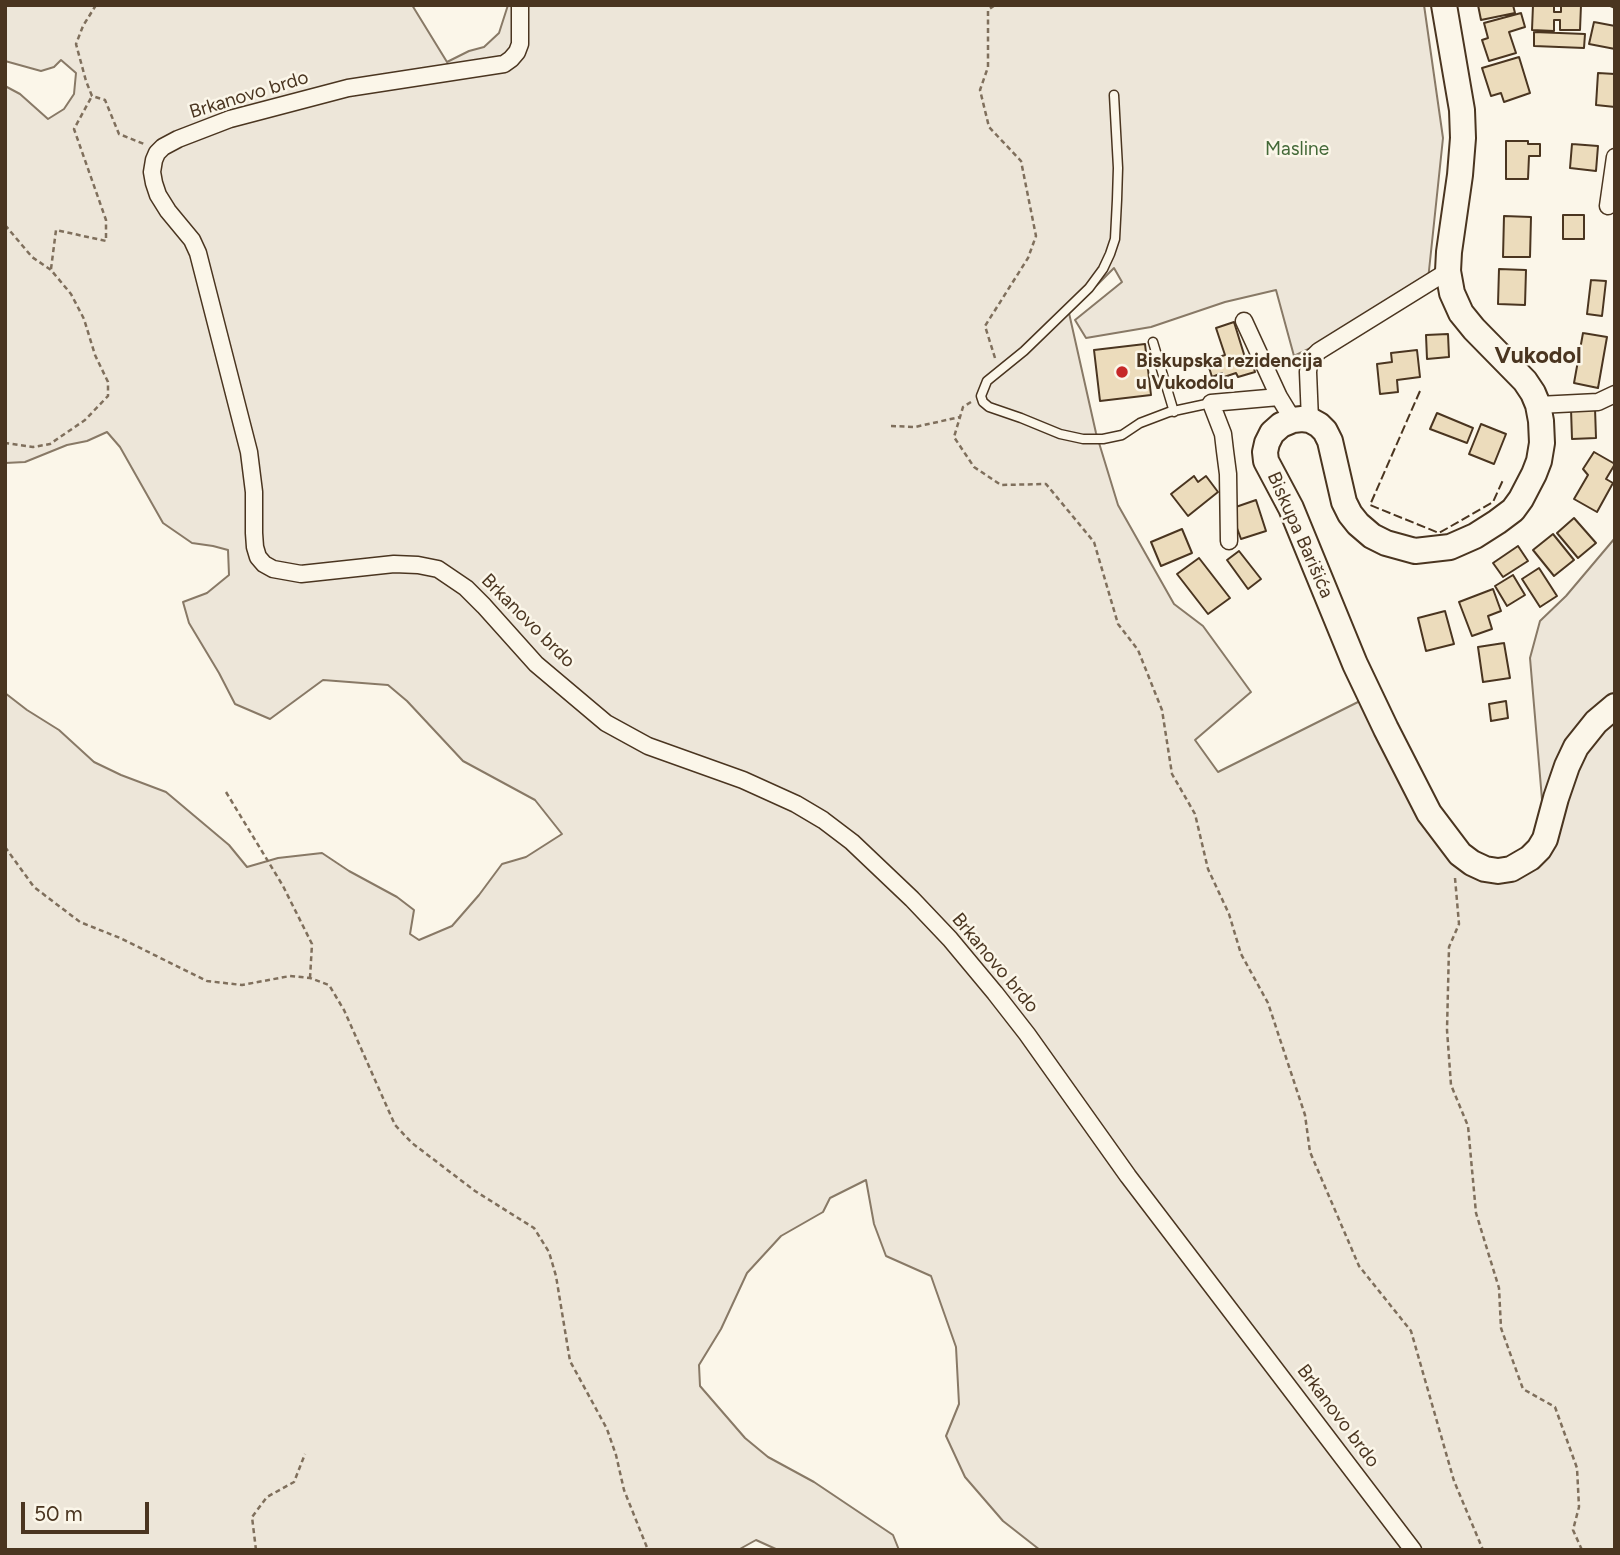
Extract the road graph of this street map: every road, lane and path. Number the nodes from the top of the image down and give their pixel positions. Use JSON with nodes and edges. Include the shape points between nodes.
{"nodes":[{"id":1,"x":96,"y":5,"type":"edge"},
{"id":2,"x":520,"y":5,"type":"edge"},
{"id":3,"x":995,"y":5,"type":"edge"},
{"id":4,"x":1444,"y":5,"type":"edge"},
{"id":5,"x":1114,"y":95,"type":"dead end"},
{"id":6,"x":92,"y":96,"type":"junction"},
{"id":7,"x":157,"y":153,"type":"junction"},
{"id":8,"x":1615,"y":158,"type":"edge"},
{"id":9,"x":1608,"y":206,"type":"dead end"},
{"id":10,"x":5,"y":225,"type":"edge"},
{"id":11,"x":51,"y":270,"type":"junction"},
{"id":12,"x":1448,"y":271,"type":"junction"},
{"id":13,"x":1244,"y":321,"type":"dead end"},
{"id":14,"x":1153,"y":342,"type":"dead end"},
{"id":15,"x":999,"y":371,"type":"junction"},
{"id":16,"x":1615,"y":394,"type":"edge"},
{"id":17,"x":981,"y":396,"type":"junction"},
{"id":18,"x":1279,"y":397,"type":"junction"},
{"id":19,"x":1212,"y":403,"type":"junction"},
{"id":20,"x":1538,"y":404,"type":"junction"},
{"id":21,"x":1174,"y":412,"type":"junction"},
{"id":22,"x":960,"y":417,"type":"junction"},
{"id":23,"x":1302,"y":420,"type":"junction"},
{"id":24,"x":891,"y":426,"type":"dead end"},
{"id":25,"x":5,"y":443,"type":"edge"},
{"id":26,"x":1229,"y":541,"type":"dead end"},
{"id":27,"x":1615,"y":706,"type":"edge"},
{"id":28,"x":226,"y":792,"type":"dead end"},
{"id":29,"x":5,"y":847,"type":"edge"},
{"id":30,"x":1460,"y":854,"type":"junction"},
{"id":31,"x":310,"y":978,"type":"junction"},
{"id":32,"x":305,"y":1454,"type":"dead end"},
{"id":33,"x":257,"y":1550,"type":"edge"},
{"id":34,"x":648,"y":1550,"type":"edge"},
{"id":35,"x":1413,"y":1550,"type":"edge"},
{"id":36,"x":1483,"y":1550,"type":"edge"},
{"id":37,"x":1582,"y":1550,"type":"edge"}],
"edges":[{"from":1,"to":6,"type":"path","via":[[76,44]]},
{"from":2,"to":7,"type":"street","name":"Brkanovo brdo","via":[[520,44],[504,64],[335,92],[230,119],[178,139]]},
{"from":3,"to":15,"type":"path","via":[[988,10],[988,67],[980,90],[989,127],[1021,161],[1036,236],[1028,258],[985,326]]},
{"from":4,"to":12,"type":"main road","via":[[1463,138]]},
{"from":5,"to":15,"type":"lane","via":[[1118,168],[1115,239],[1110,254],[1089,288]]},
{"from":6,"to":7,"type":"path","via":[[105,100],[120,134]]},
{"from":6,"to":11,"type":"path","via":[[74,129],[106,220],[106,241],[56,230]]},
{"from":7,"to":35,"type":"street","name":"Brkanovo brdo","via":[[152,172],[158,195],[192,240],[201,267],[249,452],[255,547],[264,564],[301,574],[394,564],[438,569],[466,587],[536,664],[606,723],[648,746],[743,779],[796,804],[852,842],[950,939],[995,993]]},
{"from":8,"to":9,"type":"street"},
{"from":10,"to":11,"type":"path","via":[[32,257]]},
{"from":11,"to":25,"type":"path","via":[[84,319],[108,382],[108,396],[85,420],[50,444]]},
{"from":12,"to":20,"type":"main road","via":[[1461,313],[1525,381]]},
{"from":12,"to":23,"type":"street","via":[[1313,357]]},
{"from":13,"to":18,"type":"street"},
{"from":14,"to":21,"type":"lane"},
{"from":15,"to":17,"type":"lane","via":[[987,381]]},
{"from":16,"to":20,"type":"street","via":[[1598,402]]},
{"from":17,"to":21,"type":"lane","via":[[989,407],[1083,439],[1122,435],[1140,423]]},
{"from":17,"to":22,"type":"path","via":[[963,407]]},
{"from":18,"to":19,"type":"street"},
{"from":18,"to":23,"type":"street"},
{"from":19,"to":21,"type":"lane"},
{"from":19,"to":26,"type":"street","via":[[1226,451]]},
{"from":20,"to":23,"type":"main road","via":[[1539,461],[1521,499],[1513,510],[1475,536],[1432,551],[1387,543],[1358,524],[1344,502],[1330,441],[1319,425]]},
{"from":22,"to":24,"type":"path","via":[[915,427]]},
{"from":22,"to":36,"type":"path","via":[[954,437],[974,467],[1001,485],[1046,484],[1094,542],[1118,624],[1138,650],[1162,710],[1172,774],[1195,814],[1208,869],[1241,954],[1268,1003],[1305,1115],[1310,1152],[1359,1266],[1411,1331],[1454,1480]]},
{"from":23,"to":30,"type":"main road","name":"Biskupa Barišića","via":[[1281,425],[1272,433],[1266,461],[1291,508],[1386,729],[1429,813]]},
{"from":27,"to":30,"type":"main road","name":"Biskupa Barišića","via":[[1576,747],[1545,839],[1530,858],[1498,871]]},
{"from":28,"to":31,"type":"path","via":[[312,944]]},
{"from":29,"to":31,"type":"path","via":[[34,887],[80,922],[206,981],[242,985],[290,976]]},
{"from":30,"to":37,"type":"path","via":[[1455,877],[1459,924],[1449,947],[1451,1085],[1468,1125],[1476,1213],[1499,1288],[1501,1328],[1523,1389],[1555,1407],[1577,1468],[1579,1507],[1573,1530]]},
{"from":31,"to":34,"type":"path","via":[[329,985],[344,1010],[394,1125],[475,1191],[534,1228],[549,1252],[570,1361],[607,1429]]},
{"from":32,"to":33,"type":"path","via":[[294,1482],[267,1497],[253,1517]]}]}
